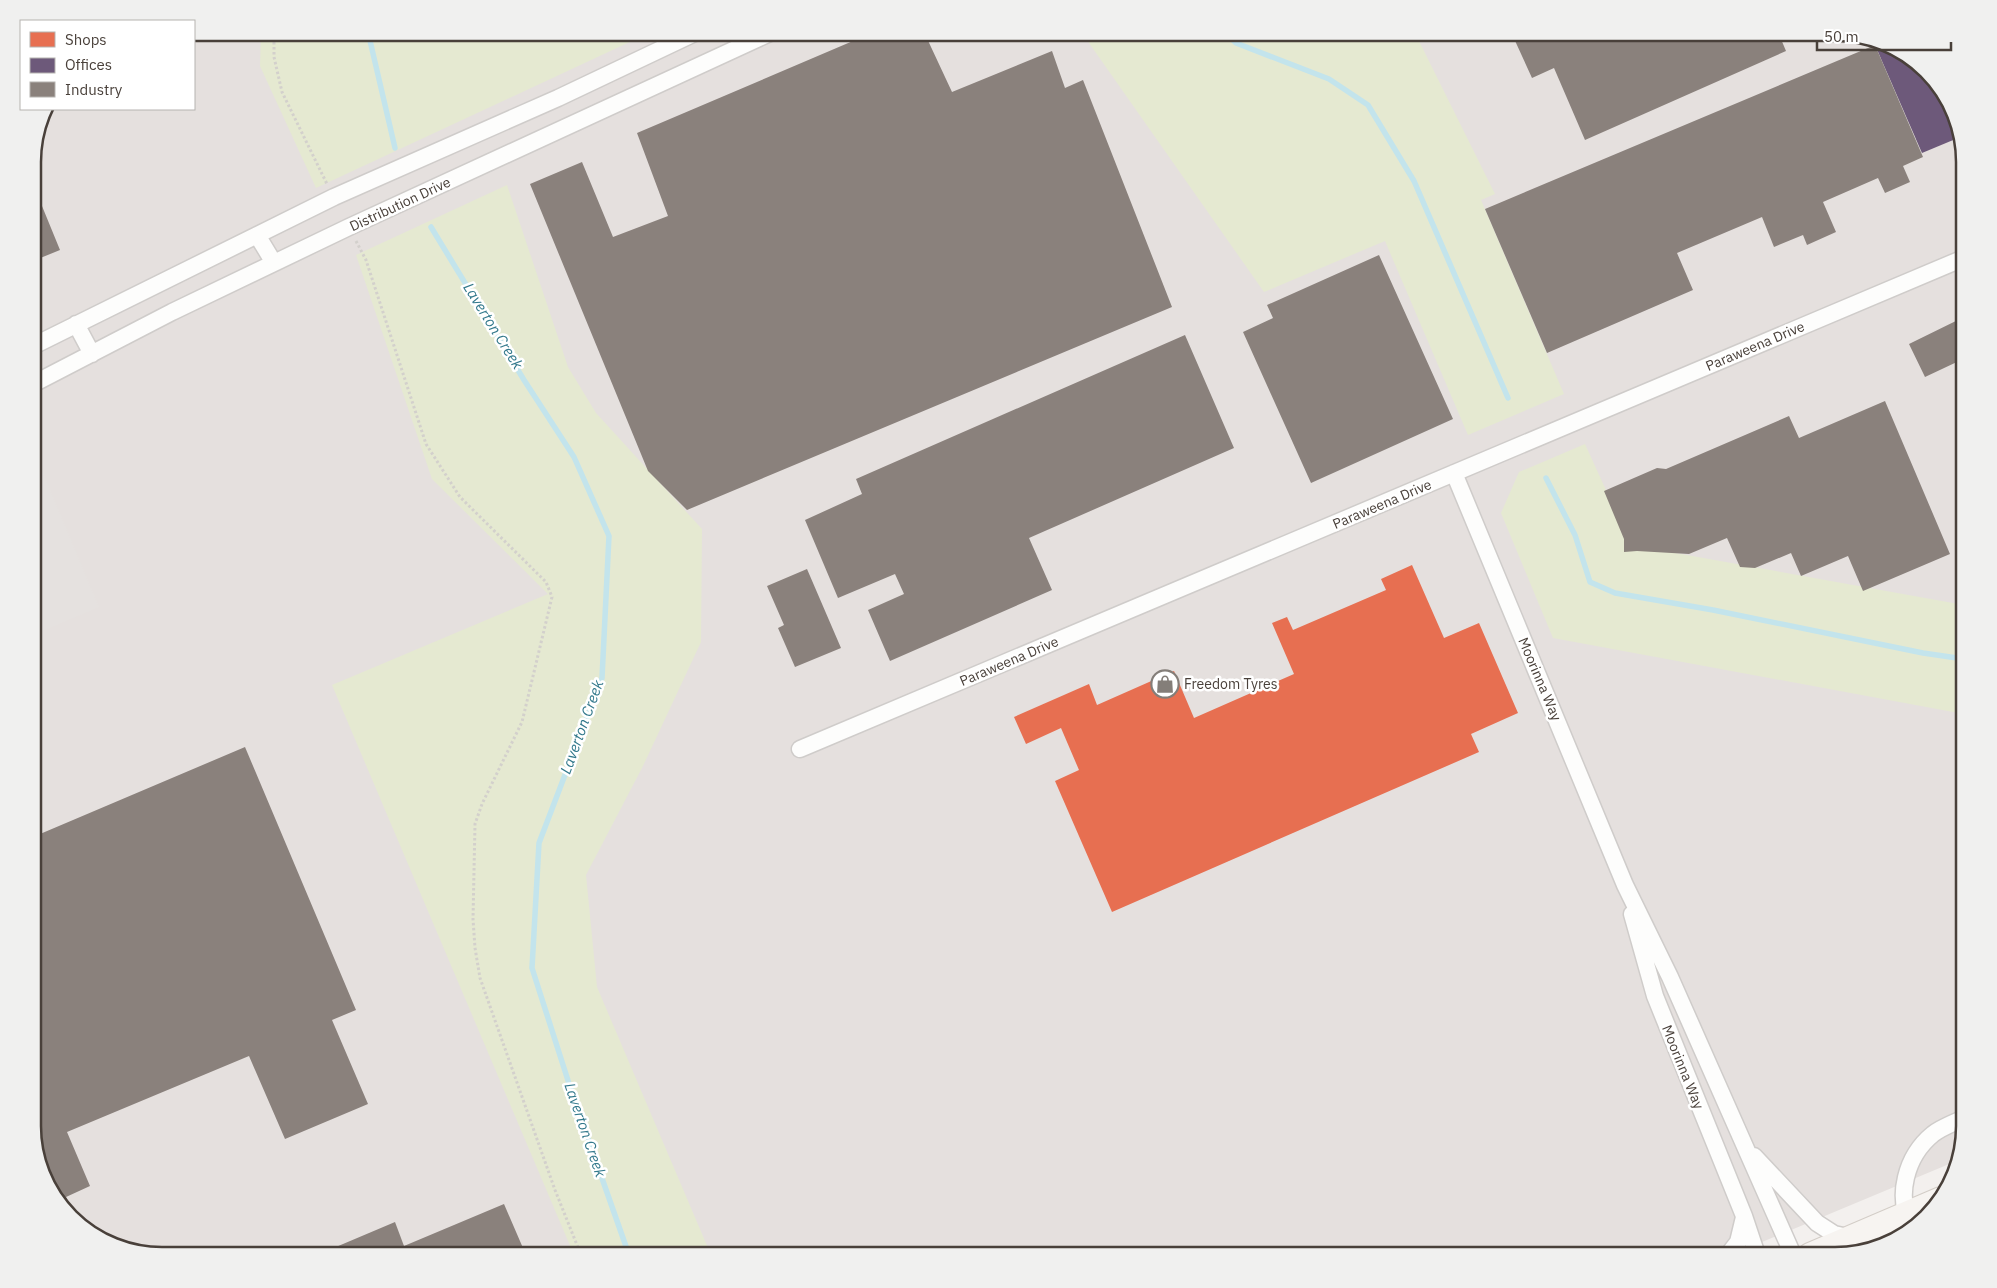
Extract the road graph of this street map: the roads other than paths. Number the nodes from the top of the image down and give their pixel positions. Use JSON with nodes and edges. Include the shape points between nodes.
{"nodes":[{"id":1,"x":677,"y":42,"type":"edge"},
{"id":2,"x":751,"y":42,"type":"edge"},
{"id":3,"x":257,"y":235,"type":"junction"},
{"id":4,"x":1956,"y":261,"type":"edge"},
{"id":5,"x":274,"y":263,"type":"junction"},
{"id":6,"x":76,"y":324,"type":"junction"},
{"id":7,"x":42,"y":341,"type":"edge"},
{"id":8,"x":92,"y":354,"type":"junction"},
{"id":9,"x":42,"y":379,"type":"edge"},
{"id":10,"x":1454,"y":473,"type":"junction"},
{"id":11,"x":800,"y":749,"type":"dead end"},
{"id":12,"x":1625,"y":886,"type":"junction"},
{"id":13,"x":1956,"y":1122,"type":"edge"},
{"id":14,"x":1742,"y":1143,"type":"junction"},
{"id":15,"x":1744,"y":1216,"type":"junction"},
{"id":16,"x":1909,"y":1220,"type":"edge"},
{"id":17,"x":1852,"y":1238,"type":"junction"},
{"id":18,"x":1734,"y":1247,"type":"edge"},
{"id":19,"x":1754,"y":1247,"type":"edge"},
{"id":20,"x":1789,"y":1247,"type":"edge"},
{"id":21,"x":1831,"y":1247,"type":"edge"}],
"edges":[{"from":1,"to":3,"type":"street"},
{"from":2,"to":5,"type":"street","name":"Distribution Drive"},
{"from":3,"to":5,"type":"street"},
{"from":3,"to":6,"type":"street"},
{"from":4,"to":10,"type":"street","name":"Paraweena Drive"},
{"from":5,"to":8,"type":"street","name":"Distribution Drive"},
{"from":6,"to":7,"type":"street"},
{"from":6,"to":8,"type":"street"},
{"from":8,"to":9,"type":"street","name":"Distribution Drive"},
{"from":10,"to":11,"type":"street","name":"Paraweena Drive"},
{"from":10,"to":12,"type":"street","name":"Moorinna Way"},
{"from":12,"to":14,"type":"street","name":"Moorinna Way","via":[[1670,976]]},
{"from":12,"to":15,"type":"street","name":"Moorinna Way","via":[[1654,996]]},
{"from":13,"to":16,"type":"street","via":[[1933,1134],[1913,1158],[1903,1194]]},
{"from":14,"to":17,"type":"street","name":"Moorinna Way","via":[[1817,1223],[1834,1234]]},
{"from":14,"to":20,"type":"street","name":"Moorinna Way"},
{"from":15,"to":18,"type":"street"},
{"from":15,"to":19,"type":"street","name":"Moorinna Way"},
{"from":16,"to":17,"type":"main road"},
{"from":17,"to":21,"type":"main road"}]}
